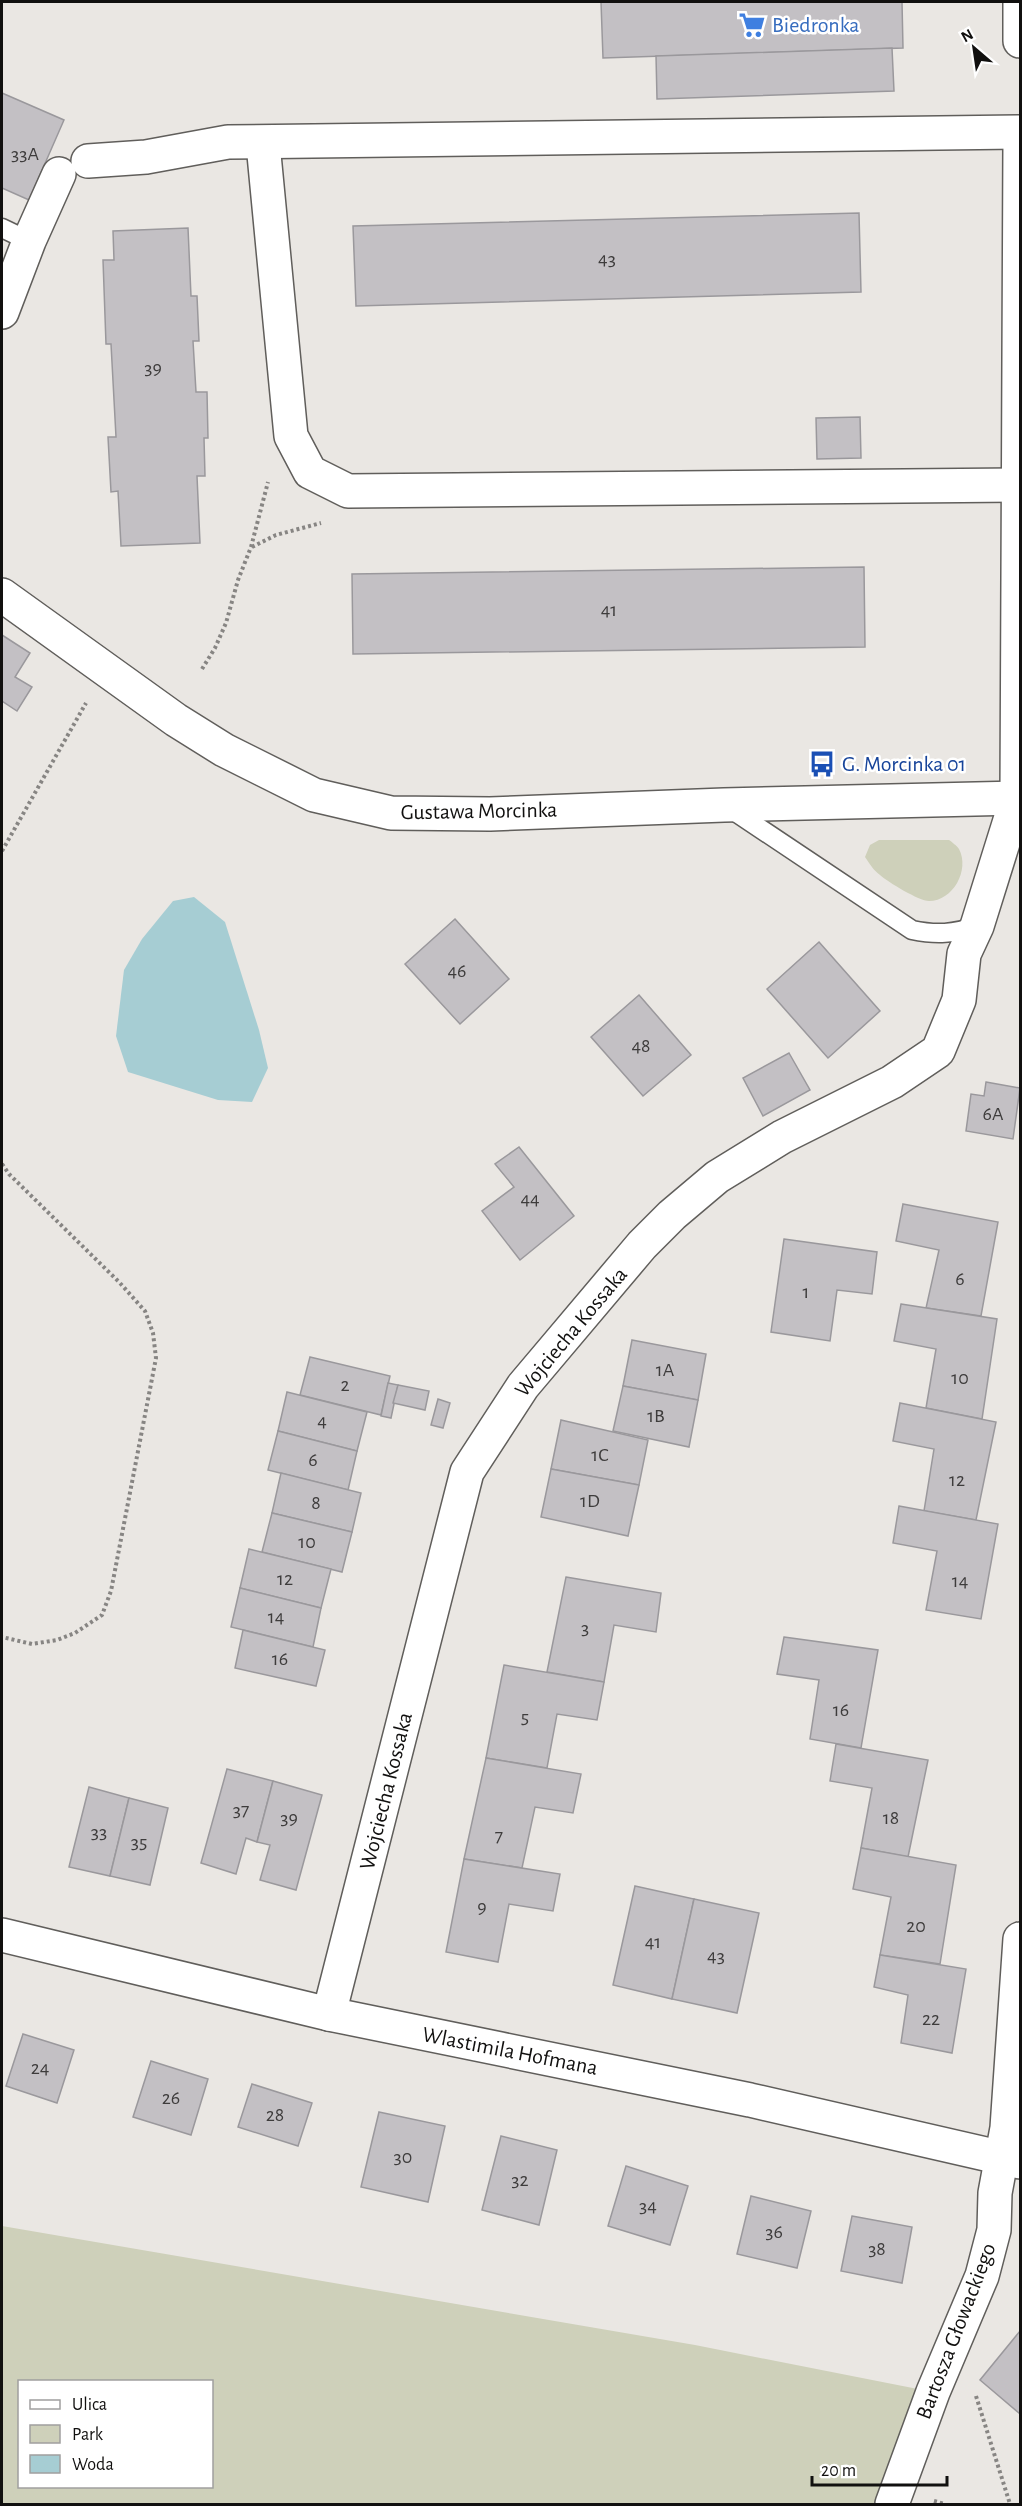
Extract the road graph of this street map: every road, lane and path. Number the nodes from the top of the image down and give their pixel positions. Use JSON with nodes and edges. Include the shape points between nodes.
{"nodes":[{"id":1,"x":1020,"y":2,"type":"edge"},
{"id":2,"x":1020,"y":41,"type":"edge"},
{"id":3,"x":1020,"y":132,"type":"edge"},
{"id":4,"x":1020,"y":141,"type":"edge"},
{"id":5,"x":263,"y":144,"type":"junction"},
{"id":6,"x":88,"y":161,"type":"dead end"},
{"id":7,"x":59,"y":174,"type":"dead end"},
{"id":8,"x":15,"y":235,"type":"edge"},
{"id":9,"x":2,"y":312,"type":"edge"},
{"id":10,"x":268,"y":481,"type":"dead end"},
{"id":11,"x":1018,"y":485,"type":"junction"},
{"id":12,"x":327,"y":521,"type":"dead end"},
{"id":13,"x":251,"y":547,"type":"junction"},
{"id":14,"x":2,"y":595,"type":"edge"},
{"id":15,"x":202,"y":669,"type":"dead end"},
{"id":16,"x":109,"y":671,"type":"junction"},
{"id":17,"x":1019,"y":798,"type":"edge"},
{"id":18,"x":724,"y":805,"type":"junction"},
{"id":19,"x":2,"y":851,"type":"edge"},
{"id":20,"x":977,"y":926,"type":"junction"},
{"id":21,"x":2,"y":1164,"type":"edge"},
{"id":22,"x":2,"y":1637,"type":"edge"},
{"id":23,"x":2,"y":1935,"type":"edge"},
{"id":24,"x":1020,"y":1939,"type":"edge"},
{"id":25,"x":329,"y":2014,"type":"junction"},
{"id":26,"x":1011,"y":2159,"type":"edge"},
{"id":27,"x":955,"y":2339,"type":"junction"},
{"id":28,"x":892,"y":2505,"type":"edge"},
{"id":29,"x":1010,"y":2505,"type":"edge"}],
"edges":[{"from":1,"to":2,"type":"street"},
{"from":3,"to":5,"type":"street"},
{"from":4,"to":11,"type":"street"},
{"from":5,"to":6,"type":"street","via":[[228,142],[146,157]]},
{"from":5,"to":11,"type":"street","via":[[291,436],[310,472],[348,491]]},
{"from":7,"to":8,"type":"street"},
{"from":8,"to":9,"type":"street"},
{"from":10,"to":13,"type":"path"},
{"from":11,"to":17,"type":"street"},
{"from":12,"to":13,"type":"path","via":[[276,535]]},
{"from":13,"to":15,"type":"path","via":[[226,623]]},
{"from":14,"to":16,"type":"street","name":"Gustawa Morcinka"},
{"from":16,"to":18,"type":"street","name":"Gustawa Morcinka","via":[[224,750],[314,795],[391,813],[490,814]]},
{"from":16,"to":19,"type":"path","via":[[76,717]]},
{"from":17,"to":18,"type":"street","name":"Gustawa Morcinka"},
{"from":17,"to":20,"type":"street","name":"Wojciecha Kossaka"},
{"from":18,"to":20,"type":"lane","via":[[912,930],[957,933]]},
{"from":20,"to":25,"type":"street","name":"Wojciecha Kossaka","via":[[964,954],[959,1000],[938,1051],[892,1082],[773,1143],[717,1177],[672,1215],[523,1386],[467,1472]]},
{"from":21,"to":22,"type":"path","via":[[145,1311],[156,1358],[111,1591],[102,1615],[57,1640],[32,1644]]},
{"from":23,"to":25,"type":"street","name":"Wlastimila Hofmana"},
{"from":24,"to":26,"type":"street","name":"Bartosza Głowackiego","via":[[1007,2128]]},
{"from":25,"to":26,"type":"street","name":"Wlastimila Hofmana","via":[[750,2100]]},
{"from":26,"to":27,"type":"street","name":"Bartosza Głowackiego","via":[[995,2193],[994,2230],[982,2276]]},
{"from":27,"to":28,"type":"street","name":"Bartosza Głowackiego"},
{"from":27,"to":29,"type":"path","via":[[969,2371]]}]}
